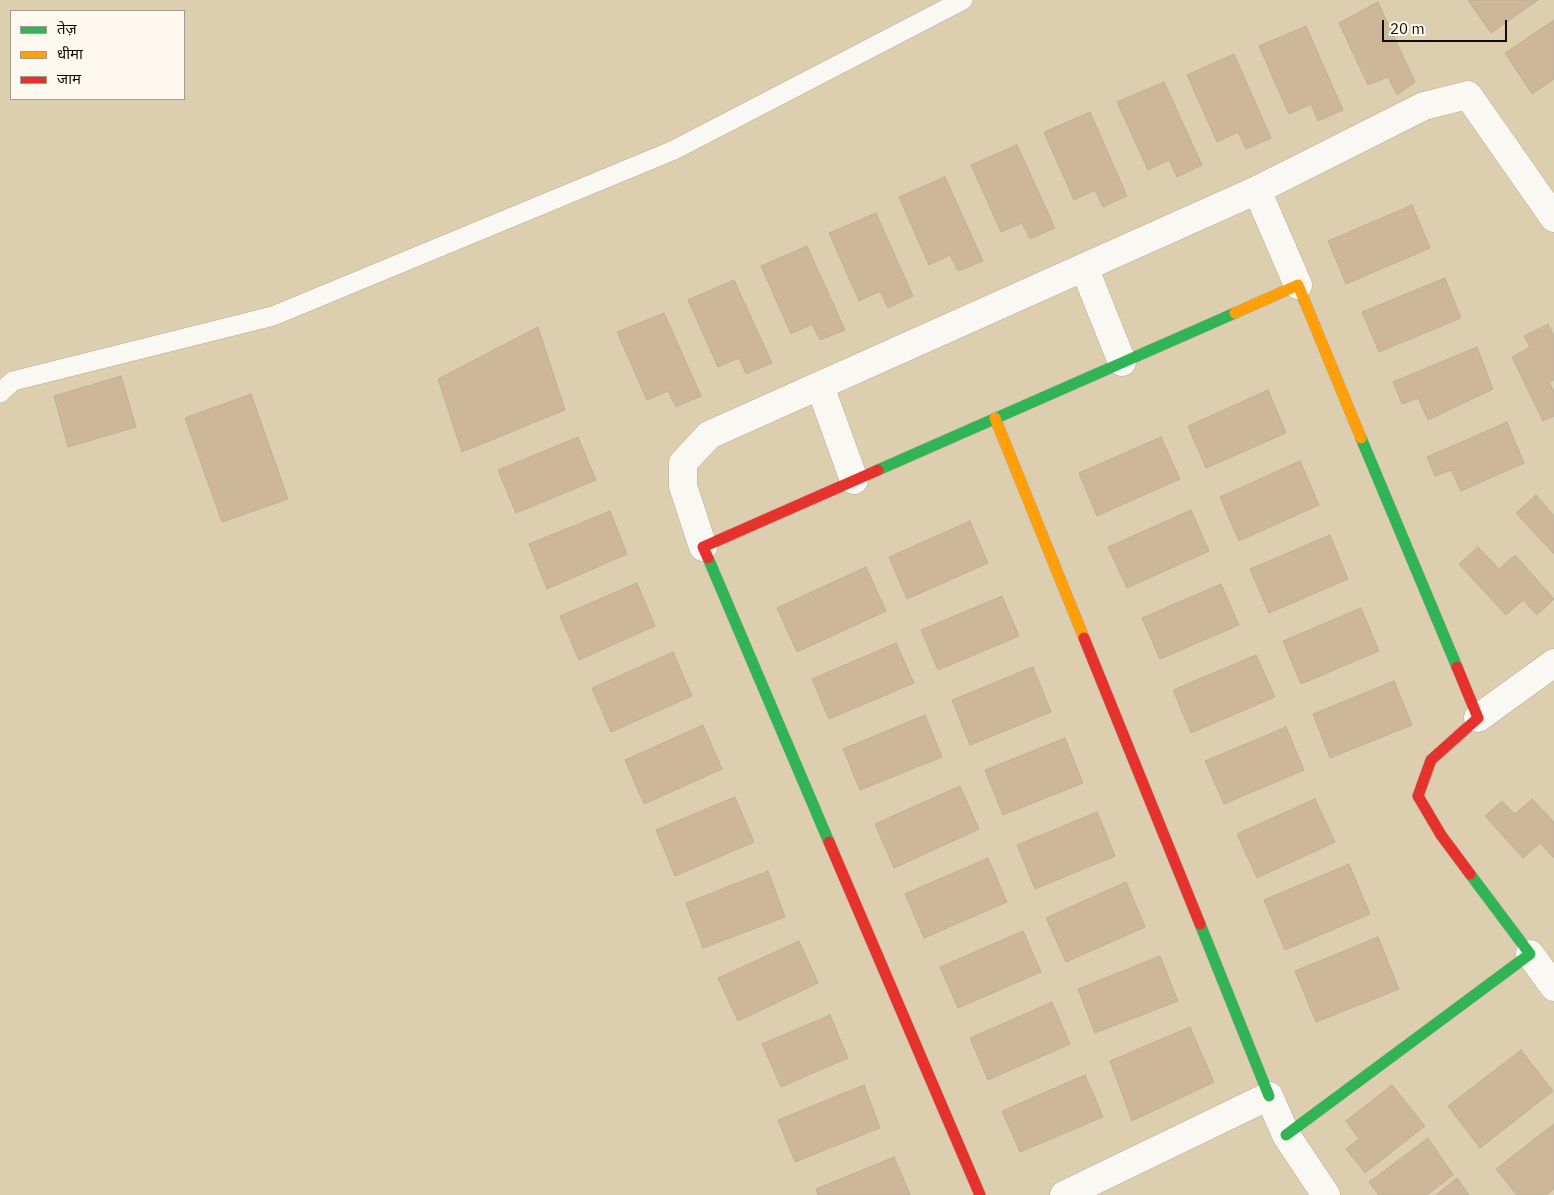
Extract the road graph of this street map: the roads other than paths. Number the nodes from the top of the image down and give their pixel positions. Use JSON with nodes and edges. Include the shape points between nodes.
{"nodes":[{"id":1,"x":963,"y":0,"type":"edge"},
{"id":2,"x":1257,"y":190,"type":"junction"},
{"id":3,"x":1554,"y":218,"type":"edge"},
{"id":4,"x":1084,"y":267,"type":"junction"},
{"id":5,"x":1298,"y":285,"type":"junction"},
{"id":6,"x":1122,"y":362,"type":"junction"},
{"id":7,"x":820,"y":386,"type":"junction"},
{"id":8,"x":0,"y":393,"type":"edge"},
{"id":9,"x":994,"y":418,"type":"junction"},
{"id":10,"x":854,"y":480,"type":"junction"},
{"id":11,"x":703,"y":547,"type":"junction"},
{"id":12,"x":1554,"y":663,"type":"edge"},
{"id":13,"x":1478,"y":718,"type":"junction"},
{"id":14,"x":1530,"y":954,"type":"junction"},
{"id":15,"x":1554,"y":987,"type":"edge"},
{"id":16,"x":1269,"y":1096,"type":"junction"},
{"id":17,"x":1286,"y":1135,"type":"junction"},
{"id":18,"x":980,"y":1195,"type":"edge"},
{"id":19,"x":1064,"y":1195,"type":"edge"},
{"id":20,"x":1326,"y":1195,"type":"edge"}],
"edges":[{"from":1,"to":8,"type":"lane","via":[[674,150],[273,316],[13,381]]},
{"from":2,"to":3,"type":"street","via":[[1424,106],[1468,95]]},
{"from":2,"to":4,"type":"street"},
{"from":2,"to":5,"type":"street"},
{"from":4,"to":6,"type":"street"},
{"from":4,"to":7,"type":"street"},
{"from":5,"to":6,"type":"street"},
{"from":5,"to":13,"type":"street"},
{"from":6,"to":9,"type":"street"},
{"from":7,"to":10,"type":"street"},
{"from":7,"to":11,"type":"street","via":[[709,435],[683,463],[683,486]]},
{"from":9,"to":10,"type":"street"},
{"from":9,"to":16,"type":"street"},
{"from":10,"to":11,"type":"street"},
{"from":11,"to":18,"type":"street"},
{"from":12,"to":13,"type":"street"},
{"from":13,"to":14,"type":"street","via":[[1432,760],[1418,796],[1441,835]]},
{"from":14,"to":15,"type":"street"},
{"from":14,"to":17,"type":"street"},
{"from":16,"to":17,"type":"street"},
{"from":16,"to":19,"type":"street"},
{"from":17,"to":20,"type":"street"}]}
